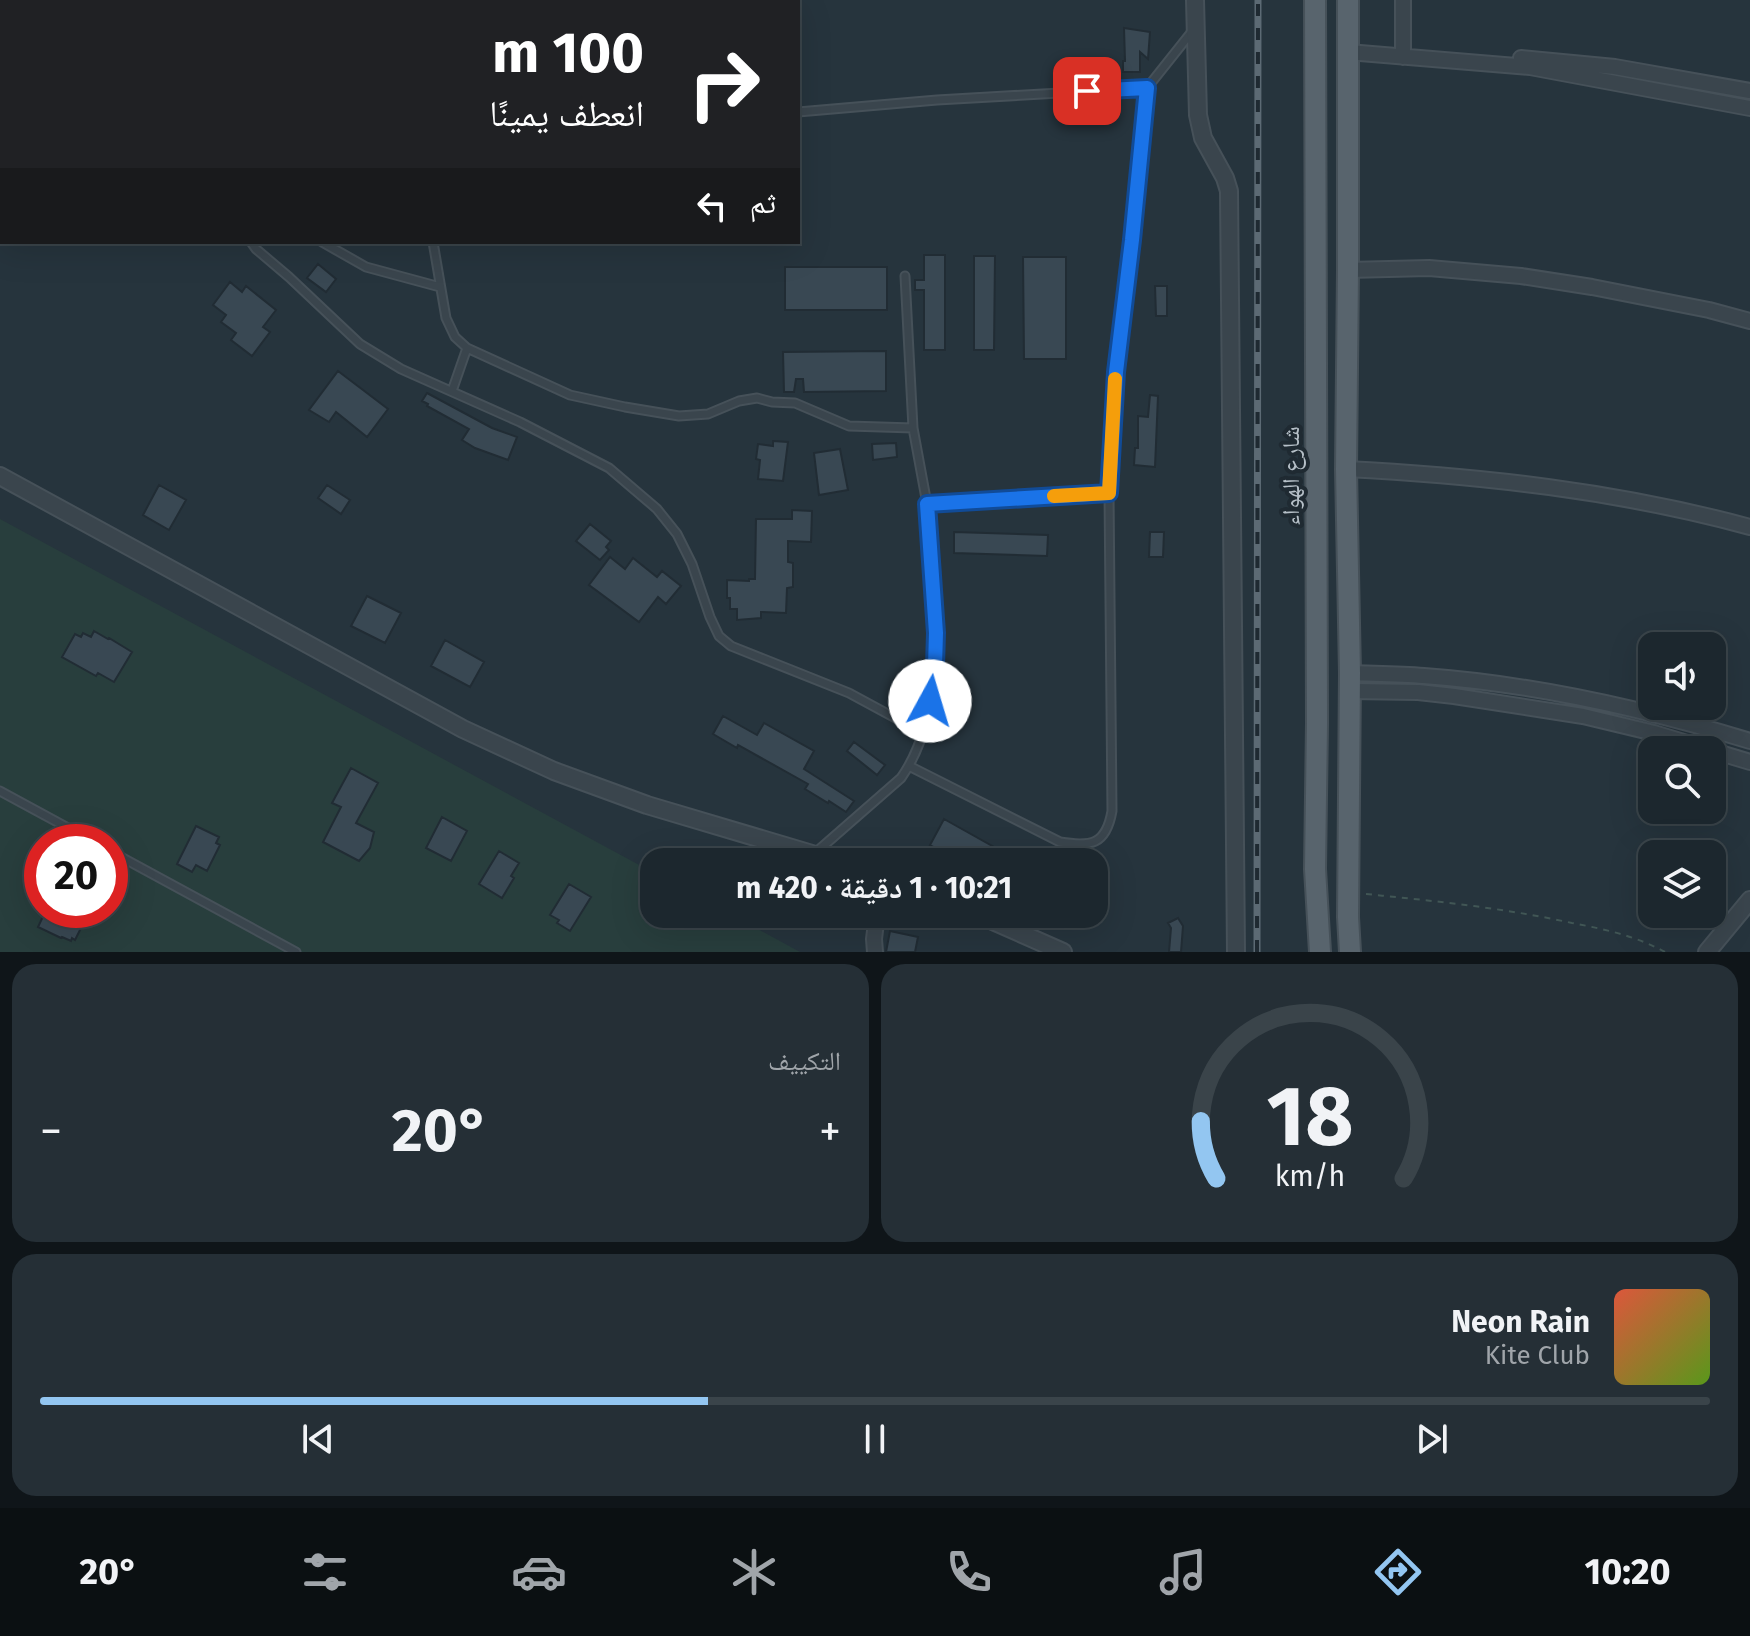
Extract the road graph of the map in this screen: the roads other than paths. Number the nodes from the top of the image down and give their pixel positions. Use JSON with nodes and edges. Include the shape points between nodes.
{"nodes":[{"id":1,"x":1195,"y":0,"type":"edge"},
{"id":2,"x":1315,"y":0,"type":"edge"},
{"id":3,"x":1348,"y":0,"type":"edge"},
{"id":4,"x":1403,"y":0,"type":"edge"},
{"id":5,"x":1196,"y":26,"type":"junction"},
{"id":6,"x":1348,"y":52,"type":"junction"},
{"id":7,"x":1406,"y":57,"type":"junction"},
{"id":8,"x":1147,"y":88,"type":"junction"},
{"id":9,"x":1750,"y":91,"type":"edge"},
{"id":10,"x":1750,"y":108,"type":"edge"},
{"id":11,"x":800,"y":112,"type":"edge"},
{"id":12,"x":252,"y":244,"type":"edge"},
{"id":13,"x":326,"y":244,"type":"edge"},
{"id":14,"x":433,"y":244,"type":"edge"},
{"id":15,"x":1348,"y":270,"type":"junction"},
{"id":16,"x":905,"y":276,"type":"dead end"},
{"id":17,"x":440,"y":287,"type":"junction"},
{"id":18,"x":1750,"y":321,"type":"edge"},
{"id":19,"x":467,"y":348,"type":"junction"},
{"id":20,"x":452,"y":391,"type":"junction"},
{"id":21,"x":913,"y":428,"type":"junction"},
{"id":22,"x":1346,"y":469,"type":"junction"},
{"id":23,"x":0,"y":476,"type":"edge"},
{"id":24,"x":1109,"y":493,"type":"junction"},
{"id":25,"x":927,"y":504,"type":"junction"},
{"id":26,"x":1750,"y":527,"type":"edge"},
{"id":27,"x":1350,"y":682,"type":"junction"},
{"id":28,"x":923,"y":733,"type":"junction"},
{"id":29,"x":1750,"y":741,"type":"edge"},
{"id":30,"x":1750,"y":762,"type":"edge"},
{"id":31,"x":909,"y":766,"type":"junction"},
{"id":32,"x":0,"y":791,"type":"edge"},
{"id":33,"x":61,"y":824,"type":"edge"},
{"id":34,"x":790,"y":848,"type":"edge"},
{"id":35,"x":821,"y":848,"type":"edge"},
{"id":36,"x":128,"y":861,"type":"edge"},
{"id":37,"x":1750,"y":900,"type":"edge"},
{"id":38,"x":875,"y":928,"type":"edge"},
{"id":39,"x":1009,"y":928,"type":"edge"},
{"id":40,"x":296,"y":952,"type":"edge"},
{"id":41,"x":875,"y":952,"type":"edge"},
{"id":42,"x":1063,"y":952,"type":"edge"},
{"id":43,"x":1236,"y":952,"type":"edge"},
{"id":44,"x":1320,"y":952,"type":"edge"},
{"id":45,"x":1350,"y":952,"type":"edge"},
{"id":46,"x":1707,"y":952,"type":"edge"}],
"edges":[{"from":1,"to":5,"type":"street"},
{"from":2,"to":44,"type":"main road","name":"شارع الهواء","via":[[1315,869]]},
{"from":3,"to":6,"type":"main road"},
{"from":4,"to":7,"type":"street"},
{"from":5,"to":8,"type":"lane"},
{"from":5,"to":43,"type":"street","via":[[1198,115],[1203,138],[1229,191]]},
{"from":6,"to":7,"type":"street"},
{"from":6,"to":15,"type":"main road"},
{"from":7,"to":9,"type":"street","via":[[1434,50],[1566,61]]},
{"from":7,"to":10,"type":"street","via":[[1530,67]]},
{"from":8,"to":11,"type":"lane"},
{"from":8,"to":24,"type":"lane","via":[[1116,372]]},
{"from":12,"to":20,"type":"lane","via":[[360,344]]},
{"from":13,"to":17,"type":"lane","via":[[366,267]]},
{"from":14,"to":17,"type":"lane"},
{"from":15,"to":18,"type":"street","via":[[1429,268],[1521,276]]},
{"from":15,"to":22,"type":"main road"},
{"from":16,"to":21,"type":"lane"},
{"from":17,"to":19,"type":"lane","via":[[446,318]]},
{"from":19,"to":20,"type":"lane"},
{"from":19,"to":21,"type":"lane","via":[[570,395],[625,407],[679,416],[708,414],[757,398],[795,403],[849,426]]},
{"from":20,"to":28,"type":"lane","via":[[609,468],[657,509],[692,564],[719,636],[731,646],[849,693]]},
{"from":21,"to":25,"type":"lane"},
{"from":22,"to":26,"type":"street","via":[[1533,485]]},
{"from":22,"to":27,"type":"main road"},
{"from":23,"to":34,"type":"street","via":[[463,729],[554,771],[647,805]]},
{"from":24,"to":25,"type":"lane"},
{"from":24,"to":31,"type":"lane","via":[[1109,828],[1084,846],[1060,842]]},
{"from":25,"to":28,"type":"lane","via":[[936,633]]},
{"from":27,"to":29,"type":"street","via":[[1424,676],[1523,688]]},
{"from":27,"to":30,"type":"street","via":[[1583,716]]},
{"from":27,"to":45,"type":"main road"},
{"from":28,"to":31,"type":"lane"},
{"from":31,"to":35,"type":"lane"},
{"from":32,"to":33,"type":"lane"},
{"from":36,"to":40,"type":"lane"},
{"from":37,"to":46,"type":"street"},
{"from":38,"to":41,"type":"street"},
{"from":39,"to":42,"type":"street"}]}
